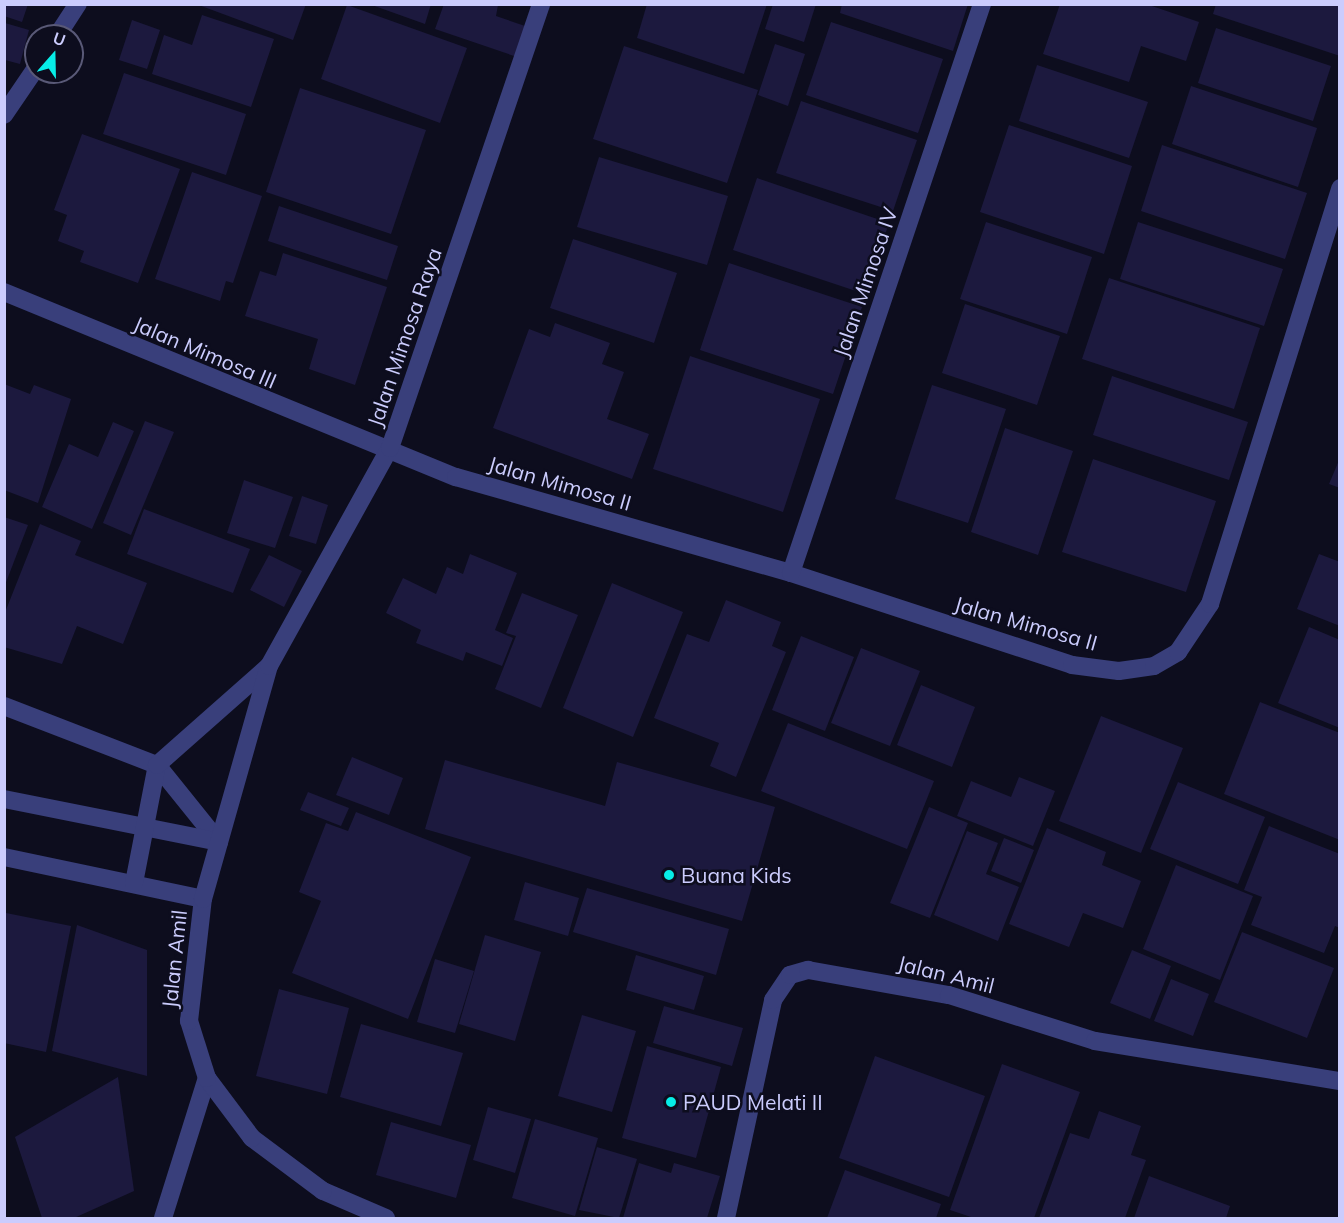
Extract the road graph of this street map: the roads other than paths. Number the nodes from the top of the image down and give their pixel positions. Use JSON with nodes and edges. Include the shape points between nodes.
{"nodes":[{"id":1,"x":78,"y":4,"type":"edge"},
{"id":2,"x":541,"y":4,"type":"edge"},
{"id":3,"x":982,"y":4,"type":"edge"},
{"id":4,"x":65,"y":24,"type":"edge"},
{"id":5,"x":25,"y":84,"type":"edge"},
{"id":6,"x":4,"y":115,"type":"edge"},
{"id":7,"x":1340,"y":188,"type":"edge"},
{"id":8,"x":4,"y":292,"type":"edge"},
{"id":9,"x":390,"y":448,"type":"junction"},
{"id":10,"x":791,"y":573,"type":"junction"},
{"id":11,"x":269,"y":666,"type":"junction"},
{"id":12,"x":4,"y":706,"type":"edge"},
{"id":13,"x":157,"y":765,"type":"junction"},
{"id":14,"x":4,"y":799,"type":"edge"},
{"id":15,"x":141,"y":828,"type":"junction"},
{"id":16,"x":219,"y":842,"type":"junction"},
{"id":17,"x":4,"y":857,"type":"edge"},
{"id":18,"x":134,"y":883,"type":"junction"},
{"id":19,"x":203,"y":898,"type":"junction"},
{"id":20,"x":207,"y":1078,"type":"junction"},
{"id":21,"x":1340,"y":1081,"type":"edge"},
{"id":22,"x":358,"y":1213,"type":"edge"},
{"id":23,"x":163,"y":1218,"type":"edge"},
{"id":24,"x":386,"y":1218,"type":"edge"},
{"id":25,"x":726,"y":1218,"type":"edge"}],
"edges":[{"from":1,"to":4,"type":"street"},
{"from":2,"to":9,"type":"street","name":"Jalan Mimosa Raya"},
{"from":3,"to":10,"type":"street","name":"Jalan Mimosa IV"},
{"from":5,"to":6,"type":"street"},
{"from":7,"to":10,"type":"street","name":"Jalan Mimosa II","via":[[1210,604],[1178,652],[1154,666],[1119,671],[1072,665]]},
{"from":8,"to":9,"type":"street","name":"Jalan Mimosa III","via":[[320,425]]},
{"from":9,"to":10,"type":"street","name":"Jalan Mimosa II","via":[[456,477]]},
{"from":9,"to":11,"type":"street","name":"Jalan Mimosa Raya"},
{"from":11,"to":13,"type":"street","name":"Jalan Mimosa Raya"},
{"from":11,"to":16,"type":"street","name":"Jalan Mimosa Raya"},
{"from":12,"to":13,"type":"street"},
{"from":13,"to":15,"type":"street"},
{"from":13,"to":16,"type":"street"},
{"from":14,"to":15,"type":"street"},
{"from":15,"to":16,"type":"street"},
{"from":15,"to":18,"type":"street"},
{"from":16,"to":19,"type":"street","name":"Jalan Amil"},
{"from":17,"to":18,"type":"street","name":"Jalan Amil"},
{"from":18,"to":19,"type":"street","name":"Jalan Amil"},
{"from":19,"to":20,"type":"street","name":"Jalan Amil","via":[[189,1021]]},
{"from":20,"to":22,"type":"street","name":"Jalan Amil","via":[[252,1138]]},
{"from":20,"to":23,"type":"street"},
{"from":21,"to":25,"type":"street","name":"Jalan Amil","via":[[1095,1041],[949,995],[808,970],[790,975],[773,1000]]},
{"from":22,"to":24,"type":"street","name":"Jalan Amil"}]}
